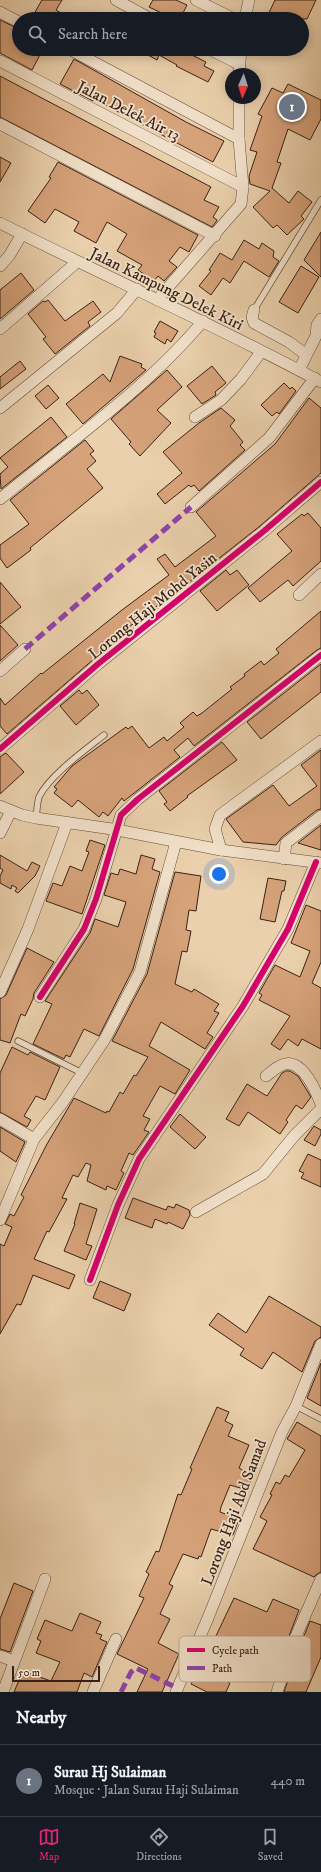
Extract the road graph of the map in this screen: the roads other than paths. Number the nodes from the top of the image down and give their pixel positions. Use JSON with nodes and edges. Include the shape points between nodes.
{"nodes":[{"id":1,"x":116,"y":0,"type":"edge"},
{"id":2,"x":196,"y":0,"type":"edge"},
{"id":3,"x":248,"y":0,"type":"edge"},
{"id":4,"x":0,"y":12,"type":"edge"},
{"id":5,"x":138,"y":12,"type":"edge"},
{"id":6,"x":220,"y":12,"type":"edge"},
{"id":7,"x":247,"y":12,"type":"edge"},
{"id":8,"x":12,"y":18,"type":"edge"},
{"id":9,"x":82,"y":56,"type":"edge"},
{"id":10,"x":220,"y":56,"type":"edge"},
{"id":11,"x":240,"y":56,"type":"edge"},
{"id":12,"x":0,"y":61,"type":"edge"},
{"id":13,"x":238,"y":68,"type":"edge"},
{"id":14,"x":239,"y":68,"type":"edge"},
{"id":15,"x":239,"y":104,"type":"edge"},
{"id":16,"x":0,"y":124,"type":"edge"},
{"id":17,"x":239,"y":139,"type":"junction"},
{"id":18,"x":243,"y":187,"type":"junction"},
{"id":19,"x":321,"y":200,"type":"edge"},
{"id":20,"x":0,"y":223,"type":"edge"},
{"id":21,"x":22,"y":234,"type":"junction"},
{"id":22,"x":215,"y":236,"type":"junction"},
{"id":23,"x":77,"y":262,"type":"junction"},
{"id":24,"x":0,"y":266,"type":"edge"},
{"id":25,"x":138,"y":289,"type":"junction"},
{"id":26,"x":157,"y":300,"type":"junction"},
{"id":27,"x":254,"y":310,"type":"joint"},
{"id":28,"x":321,"y":319,"type":"edge"},
{"id":29,"x":203,"y":322,"type":"junction"},
{"id":30,"x":0,"y":329,"type":"edge"},
{"id":31,"x":319,"y":335,"type":"edge"},
{"id":32,"x":260,"y":352,"type":"junction"},
{"id":33,"x":305,"y":354,"type":"junction"},
{"id":34,"x":298,"y":370,"type":"junction"},
{"id":35,"x":318,"y":380,"type":"edge"},
{"id":36,"x":0,"y":408,"type":"edge"},
{"id":37,"x":195,"y":417,"type":"dead end"},
{"id":38,"x":321,"y":482,"type":"edge"},
{"id":39,"x":0,"y":499,"type":"edge"},
{"id":40,"x":191,"y":507,"type":"dead end"},
{"id":41,"x":321,"y":574,"type":"edge"},
{"id":42,"x":299,"y":595,"type":"dead end"},
{"id":43,"x":25,"y":649,"type":"dead end"},
{"id":44,"x":321,"y":655,"type":"edge"},
{"id":45,"x":0,"y":671,"type":"edge"},
{"id":46,"x":104,"y":735,"type":"dead end"},
{"id":47,"x":321,"y":740,"type":"edge"},
{"id":48,"x":0,"y":749,"type":"edge"},
{"id":49,"x":0,"y":806,"type":"edge"},
{"id":50,"x":11,"y":811,"type":"junction"},
{"id":51,"x":321,"y":816,"type":"edge"},
{"id":52,"x":36,"y":818,"type":"junction"},
{"id":53,"x":67,"y":823,"type":"junction"},
{"id":54,"x":118,"y":830,"type":"junction"},
{"id":55,"x":0,"y":833,"type":"edge"},
{"id":56,"x":176,"y":842,"type":"junction"},
{"id":57,"x":221,"y":850,"type":"junction"},
{"id":58,"x":284,"y":859,"type":"junction"},
{"id":59,"x":318,"y":863,"type":"edge"},
{"id":60,"x":0,"y":992,"type":"edge"},
{"id":61,"x":40,"y":997,"type":"dead end"},
{"id":62,"x":18,"y":1041,"type":"dead end"},
{"id":63,"x":82,"y":1073,"type":"junction"},
{"id":64,"x":266,"y":1076,"type":"dead end"},
{"id":65,"x":321,"y":1104,"type":"edge"},
{"id":66,"x":321,"y":1109,"type":"edge"},
{"id":67,"x":0,"y":1119,"type":"edge"},
{"id":68,"x":34,"y":1139,"type":"junction"},
{"id":69,"x":196,"y":1212,"type":"dead end"},
{"id":70,"x":0,"y":1220,"type":"edge"},
{"id":71,"x":90,"y":1280,"type":"dead end"},
{"id":72,"x":321,"y":1344,"type":"edge"},
{"id":73,"x":296,"y":1406,"type":"junction"},
{"id":74,"x":321,"y":1418,"type":"edge"},
{"id":75,"x":45,"y":1579,"type":"dead end"},
{"id":76,"x":321,"y":1579,"type":"edge"},
{"id":77,"x":200,"y":1636,"type":"edge"},
{"id":78,"x":296,"y":1636,"type":"edge"},
{"id":79,"x":116,"y":1638,"type":"dead end"},
{"id":80,"x":0,"y":1656,"type":"edge"},
{"id":81,"x":14,"y":1661,"type":"junction"},
{"id":82,"x":180,"y":1682,"type":"edge"},
{"id":83,"x":280,"y":1682,"type":"edge"},
{"id":84,"x":3,"y":1692,"type":"edge"},
{"id":85,"x":93,"y":1692,"type":"edge"},
{"id":86,"x":176,"y":1692,"type":"edge"},
{"id":87,"x":277,"y":1692,"type":"edge"}],
"edges":[{"from":1,"to":5,"type":"street"},
{"from":2,"to":6,"type":"street"},
{"from":3,"to":7,"type":"street"},
{"from":4,"to":8,"type":"street"},
{"from":9,"to":17,"type":"street"},
{"from":10,"to":13,"type":"street"},
{"from":11,"to":14,"type":"street"},
{"from":12,"to":18,"type":"street","name":"Jalan Delek Air 13"},
{"from":15,"to":17,"type":"street"},
{"from":16,"to":22,"type":"street"},
{"from":17,"to":18,"type":"street"},
{"from":18,"to":22,"type":"street","via":[[241,204]]},
{"from":19,"to":27,"type":"lane"},
{"from":20,"to":21,"type":"street","name":"Jalan Kampung Delek Kiri"},
{"from":21,"to":23,"type":"street","name":"Jalan Kampung Delek Kiri"},
{"from":21,"to":24,"type":"street","via":[[10,256]]},
{"from":22,"to":26,"type":"street"},
{"from":23,"to":25,"type":"street","name":"Jalan Kampung Delek Kiri"},
{"from":23,"to":30,"type":"street"},
{"from":25,"to":26,"type":"street","name":"Jalan Kampung Delek Kiri"},
{"from":25,"to":36,"type":"street","via":[[117,313]]},
{"from":26,"to":29,"type":"street","name":"Jalan Kampung Delek Kiri"},
{"from":27,"to":33,"type":"street","via":[[254,322]]},
{"from":28,"to":31,"type":"street","via":[[317,325]]},
{"from":29,"to":32,"type":"street","name":"Jalan Kampung Delek Kiri"},
{"from":29,"to":39,"type":"street","via":[[173,354],[137,386]]},
{"from":31,"to":33,"type":"street"},
{"from":32,"to":34,"type":"street","name":"Jalan Kampung Delek Kiri"},
{"from":32,"to":37,"type":"street","via":[[241,379],[221,400]]},
{"from":33,"to":34,"type":"street"},
{"from":34,"to":35,"type":"street","name":"Jalan Kampung Delek Kiri"},
{"from":35,"to":40,"type":"street","via":[[269,438]]},
{"from":38,"to":48,"type":"street","name":"Lorong Haji Mohd Yasin","via":[[98,664]]},
{"from":41,"to":42,"type":"street"},
{"from":43,"to":45,"type":"street"},
{"from":44,"to":54,"type":"street","via":[[138,800],[121,815]]},
{"from":46,"to":52,"type":"lane","via":[[81,752],[52,780],[38,801]]},
{"from":47,"to":57,"type":"street","via":[[220,815],[215,829]]},
{"from":49,"to":50,"type":"street"},
{"from":50,"to":52,"type":"street"},
{"from":50,"to":55,"type":"street"},
{"from":51,"to":58,"type":"street","via":[[286,843]]},
{"from":52,"to":53,"type":"street"},
{"from":53,"to":54,"type":"street"},
{"from":53,"to":60,"type":"street","via":[[28,928]]},
{"from":54,"to":56,"type":"street"},
{"from":54,"to":61,"type":"street","via":[[84,929]]},
{"from":56,"to":57,"type":"street"},
{"from":56,"to":63,"type":"street","via":[[140,972],[105,1039]]},
{"from":57,"to":58,"type":"street"},
{"from":58,"to":59,"type":"street"},
{"from":59,"to":71,"type":"street","via":[[288,929],[243,1006],[139,1159],[118,1205]]},
{"from":62,"to":63,"type":"lane"},
{"from":63,"to":68,"type":"street"},
{"from":64,"to":65,"type":"street","via":[[284,1064],[291,1064],[311,1080]]},
{"from":66,"to":69,"type":"street","via":[[294,1136],[263,1174]]},
{"from":67,"to":68,"type":"street"},
{"from":68,"to":70,"type":"street"},
{"from":72,"to":73,"type":"street","name":"Lorong Haji Abd Samad"},
{"from":73,"to":74,"type":"lane"},
{"from":73,"to":77,"type":"street","name":"Lorong Haji Abd Samad","via":[[282,1432]]},
{"from":75,"to":81,"type":"street"},
{"from":76,"to":78,"type":"street"},
{"from":79,"to":85,"type":"street"},
{"from":80,"to":81,"type":"street"},
{"from":81,"to":84,"type":"street"},
{"from":82,"to":86,"type":"street","name":"Lorong Haji Abd Samad"},
{"from":83,"to":87,"type":"street"}]}
